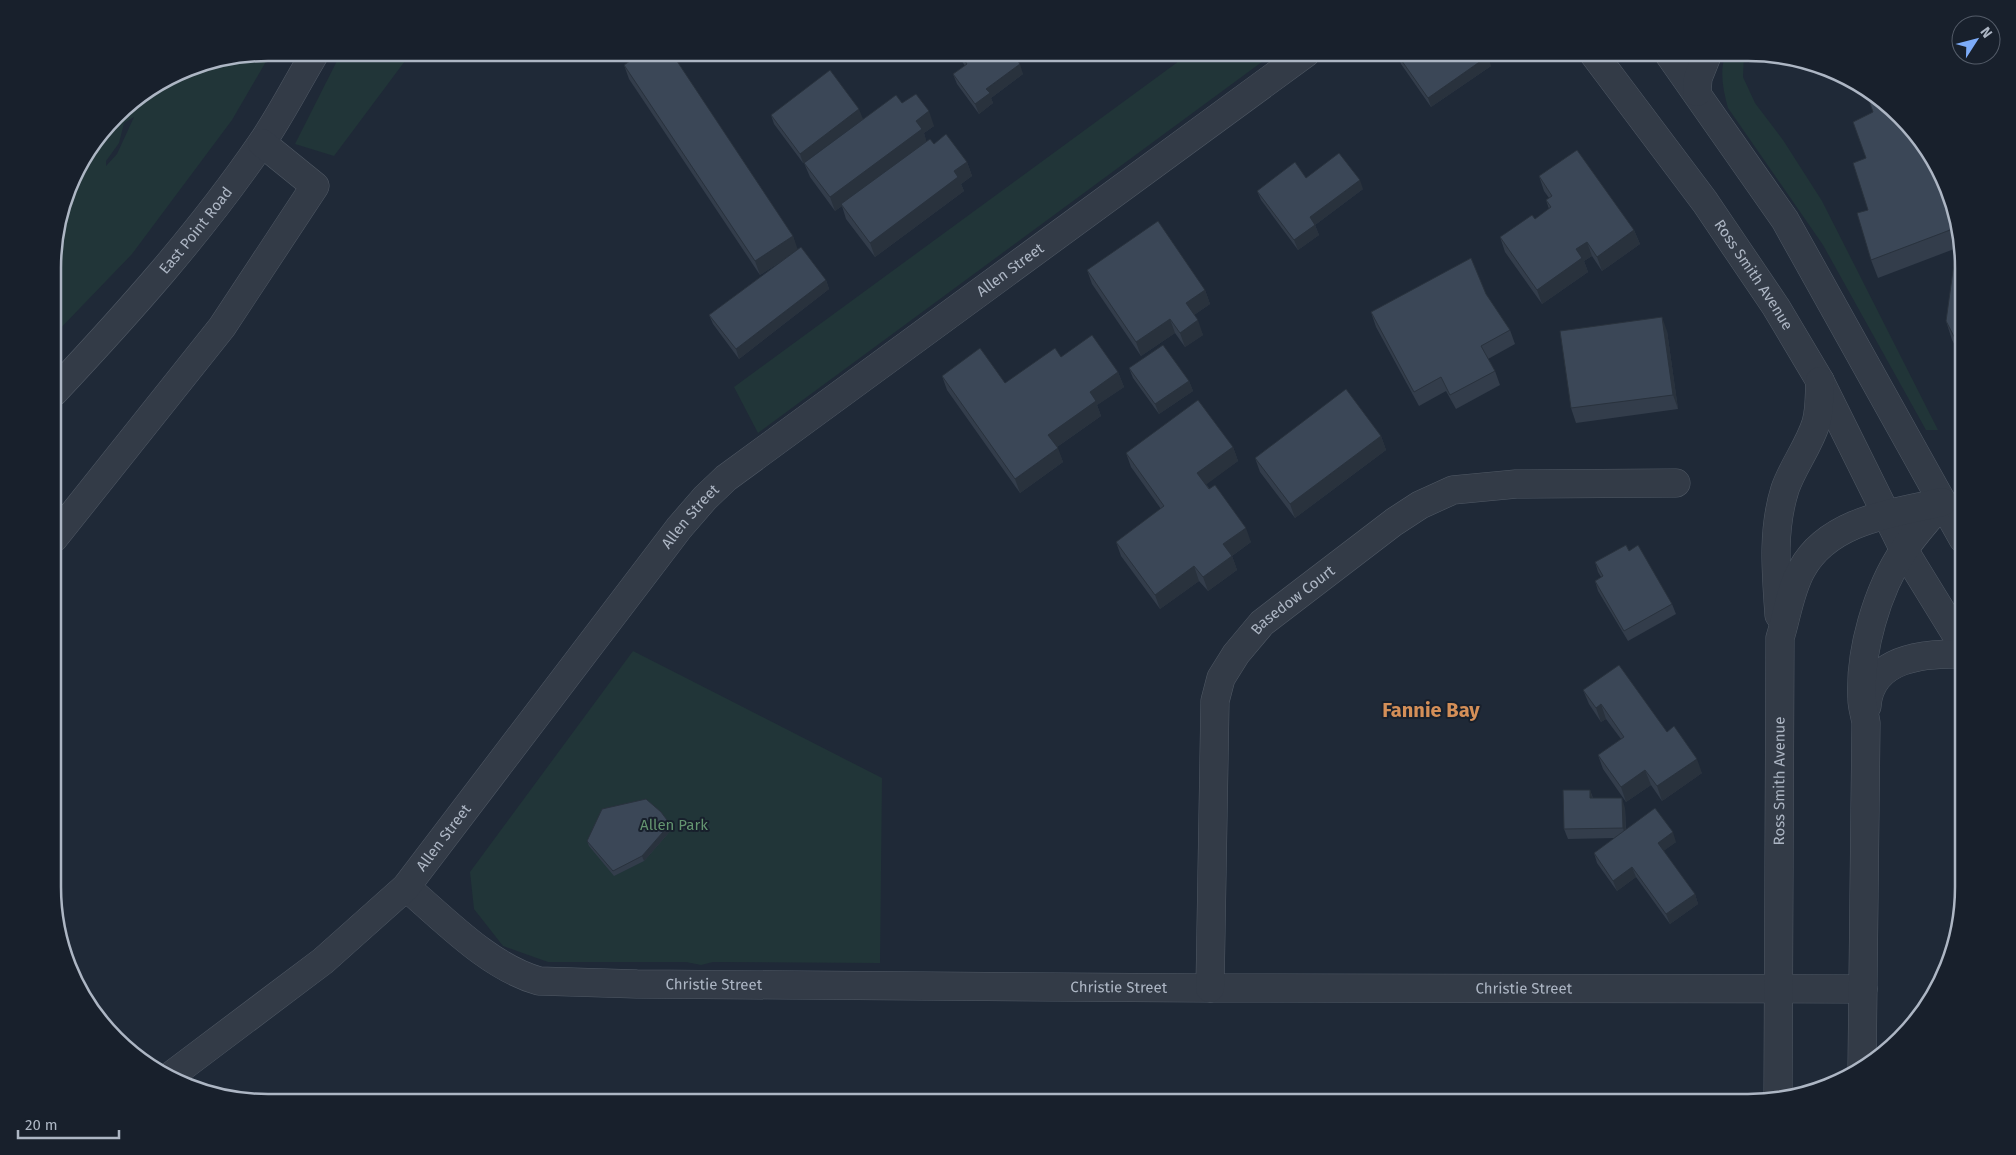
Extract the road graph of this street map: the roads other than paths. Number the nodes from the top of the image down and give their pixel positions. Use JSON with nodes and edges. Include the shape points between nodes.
{"nodes":[{"id":1,"x":310,"y":61,"type":"edge"},
{"id":2,"x":1294,"y":61,"type":"edge"},
{"id":3,"x":1600,"y":61,"type":"edge"},
{"id":4,"x":1674,"y":61,"type":"edge"},
{"id":5,"x":1705,"y":61,"type":"edge"},
{"id":6,"x":1696,"y":92,"type":"junction"},
{"id":7,"x":262,"y":143,"type":"junction"},
{"id":8,"x":1820,"y":381,"type":"junction"},
{"id":9,"x":61,"y":385,"type":"edge"},
{"id":10,"x":1676,"y":483,"type":"dead end"},
{"id":11,"x":1942,"y":502,"type":"junction"},
{"id":12,"x":1885,"y":515,"type":"junction"},
{"id":13,"x":1955,"y":525,"type":"edge"},
{"id":14,"x":61,"y":529,"type":"edge"},
{"id":15,"x":1904,"y":550,"type":"junction"},
{"id":16,"x":1955,"y":633,"type":"edge"},
{"id":17,"x":1780,"y":638,"type":"junction"},
{"id":18,"x":1955,"y":654,"type":"edge"},
{"id":19,"x":1866,"y":722,"type":"junction"},
{"id":20,"x":406,"y":887,"type":"junction"},
{"id":21,"x":1210,"y":988,"type":"junction"},
{"id":22,"x":1778,"y":989,"type":"junction"},
{"id":23,"x":1863,"y":989,"type":"junction"},
{"id":24,"x":1862,"y":1060,"type":"edge"},
{"id":25,"x":176,"y":1072,"type":"edge"},
{"id":26,"x":1778,"y":1092,"type":"edge"}],
"edges":[{"from":1,"to":7,"type":"street","name":"East Point Road"},
{"from":2,"to":20,"type":"street","name":"Allen Street","via":[[726,478],[679,528]]},
{"from":3,"to":8,"type":"street","name":"Ross Smith Avenue","via":[[1705,202],[1776,307]]},
{"from":4,"to":6,"type":"street"},
{"from":5,"to":6,"type":"street"},
{"from":6,"to":11,"type":"street","via":[[1785,220]]},
{"from":7,"to":9,"type":"street","name":"East Point Road","via":[[154,282]]},
{"from":7,"to":14,"type":"street","via":[[315,186],[222,327]]},
{"from":8,"to":12,"type":"street","name":"Ross Smith Avenue"},
{"from":8,"to":17,"type":"street","via":[[1816,422],[1792,471],[1778,516]]},
{"from":10,"to":21,"type":"street","name":"Basedow Court","via":[[1516,484],[1453,490],[1420,505],[1394,522],[1262,624],[1236,654],[1221,678],[1215,701]]},
{"from":11,"to":12,"type":"street","name":"Ross Smith Avenue"},
{"from":11,"to":13,"type":"street"},
{"from":11,"to":15,"type":"street"},
{"from":12,"to":15,"type":"street","name":"Ross Smith Avenue"},
{"from":12,"to":17,"type":"street","name":"Ross Smith Avenue","via":[[1847,528],[1824,542],[1811,555],[1796,582]]},
{"from":15,"to":16,"type":"street","name":"Ross Smith Avenue"},
{"from":15,"to":19,"type":"street","via":[[1877,604],[1865,654],[1862,702]]},
{"from":17,"to":22,"type":"street","name":"Ross Smith Avenue"},
{"from":18,"to":19,"type":"street","via":[[1919,656],[1888,669],[1871,685]]},
{"from":19,"to":23,"type":"street"},
{"from":20,"to":21,"type":"street","name":"Christie Street","via":[[507,969],[539,981]]},
{"from":20,"to":25,"type":"street","name":"Allen Street","via":[[316,966]]},
{"from":21,"to":22,"type":"street","name":"Christie Street"},
{"from":22,"to":23,"type":"street","name":"Christie Street"},
{"from":22,"to":26,"type":"street","name":"Ross Smith Avenue"},
{"from":23,"to":24,"type":"street"}]}
